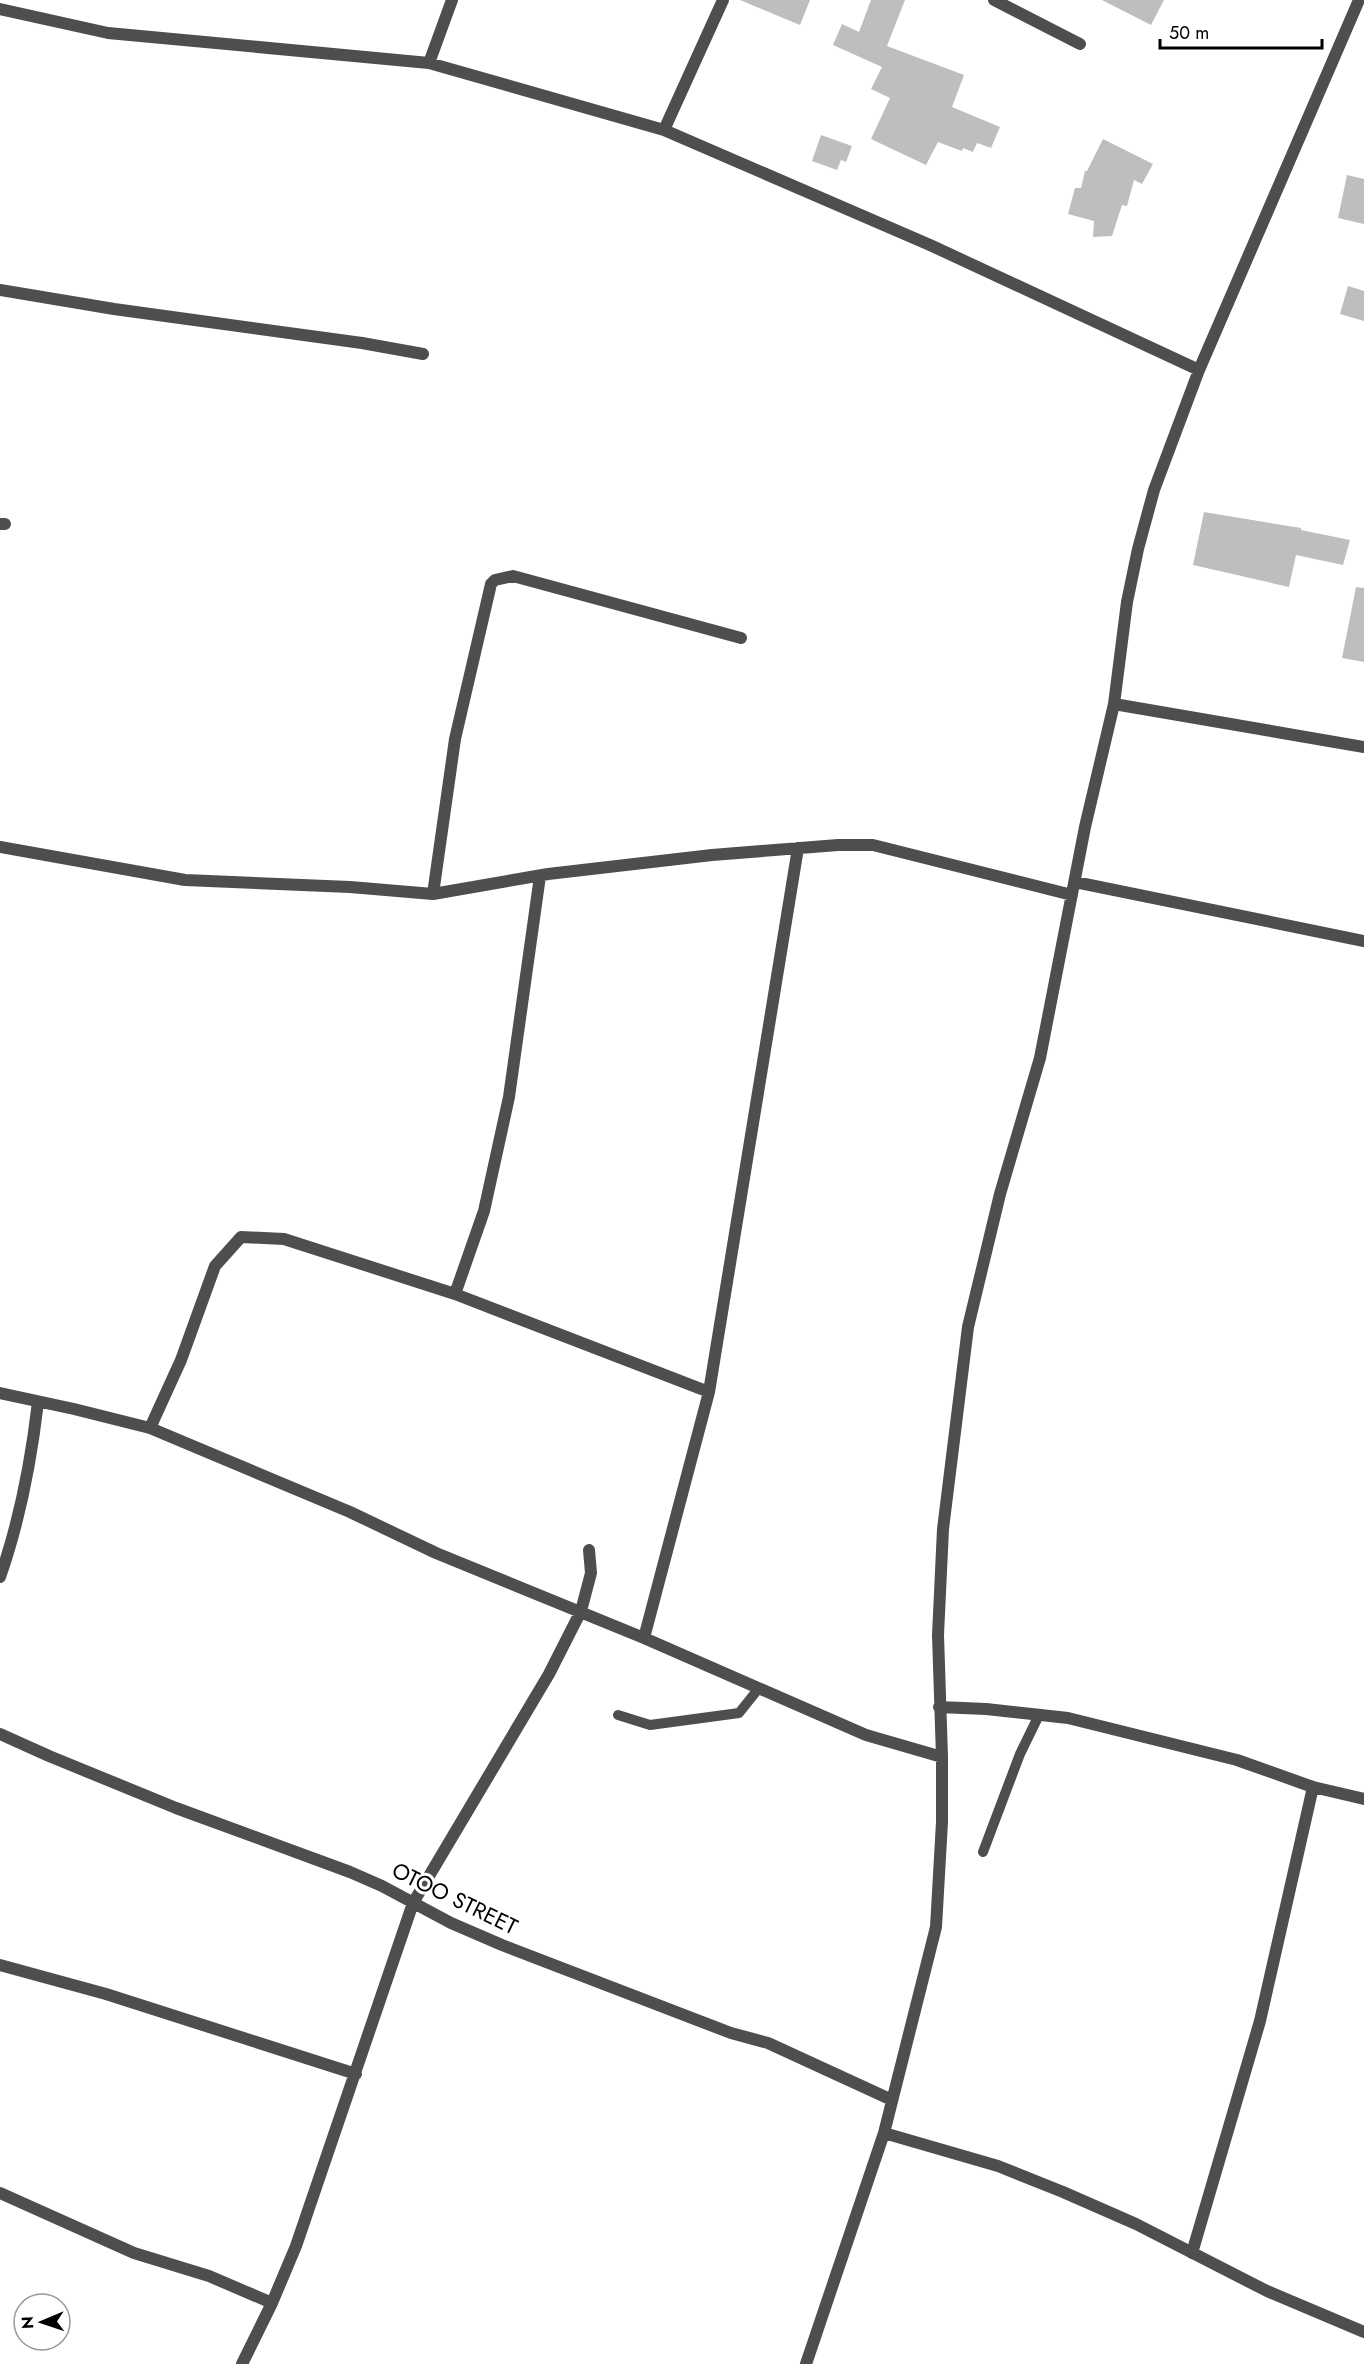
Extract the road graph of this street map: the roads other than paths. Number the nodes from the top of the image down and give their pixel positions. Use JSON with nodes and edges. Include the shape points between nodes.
{"nodes":[{"id":1,"x":452,"y":0,"type":"edge"},
{"id":2,"x":723,"y":0,"type":"edge"},
{"id":3,"x":994,"y":0,"type":"edge"},
{"id":4,"x":1359,"y":0,"type":"edge"},
{"id":5,"x":0,"y":9,"type":"edge"},
{"id":6,"x":1080,"y":44,"type":"dead end"},
{"id":7,"x":429,"y":63,"type":"junction"},
{"id":8,"x":664,"y":130,"type":"junction"},
{"id":9,"x":0,"y":290,"type":"edge"},
{"id":10,"x":423,"y":354,"type":"dead end"},
{"id":11,"x":1199,"y":370,"type":"junction"},
{"id":12,"x":741,"y":638,"type":"dead end"},
{"id":13,"x":1114,"y":704,"type":"junction"},
{"id":14,"x":1364,"y":747,"type":"edge"},
{"id":15,"x":0,"y":847,"type":"edge"},
{"id":16,"x":798,"y":848,"type":"junction"},
{"id":17,"x":540,"y":876,"type":"junction"},
{"id":18,"x":1073,"y":888,"type":"junction"},
{"id":19,"x":433,"y":894,"type":"junction"},
{"id":20,"x":1364,"y":941,"type":"edge"},
{"id":21,"x":455,"y":1294,"type":"junction"},
{"id":22,"x":709,"y":1392,"type":"junction"},
{"id":23,"x":0,"y":1394,"type":"edge"},
{"id":24,"x":38,"y":1402,"type":"junction"},
{"id":25,"x":150,"y":1428,"type":"junction"},
{"id":26,"x":589,"y":1550,"type":"dead end"},
{"id":27,"x":0,"y":1577,"type":"edge"},
{"id":28,"x":581,"y":1611,"type":"junction"},
{"id":29,"x":644,"y":1638,"type":"junction"},
{"id":30,"x":759,"y":1688,"type":"junction"},
{"id":31,"x":939,"y":1707,"type":"junction"},
{"id":32,"x":618,"y":1715,"type":"dead end"},
{"id":33,"x":1039,"y":1715,"type":"junction"},
{"id":34,"x":0,"y":1734,"type":"edge"},
{"id":35,"x":942,"y":1757,"type":"junction"},
{"id":36,"x":1313,"y":1787,"type":"junction"},
{"id":37,"x":1364,"y":1799,"type":"edge"},
{"id":38,"x":983,"y":1852,"type":"dead end"},
{"id":39,"x":413,"y":1903,"type":"junction"},
{"id":40,"x":0,"y":1965,"type":"edge"},
{"id":41,"x":356,"y":2074,"type":"junction"},
{"id":42,"x":892,"y":2100,"type":"junction"},
{"id":43,"x":884,"y":2133,"type":"junction"},
{"id":44,"x":0,"y":2193,"type":"edge"},
{"id":45,"x":1192,"y":2253,"type":"junction"},
{"id":46,"x":272,"y":2303,"type":"junction"},
{"id":47,"x":1364,"y":2332,"type":"edge"},
{"id":48,"x":242,"y":2364,"type":"edge"},
{"id":49,"x":806,"y":2364,"type":"edge"}],
"edges":[{"from":1,"to":7,"type":"street"},
{"from":2,"to":8,"type":"street"},
{"from":3,"to":6,"type":"street"},
{"from":4,"to":11,"type":"street"},
{"from":5,"to":7,"type":"street","via":[[108,33]]},
{"from":7,"to":8,"type":"street"},
{"from":8,"to":11,"type":"street","via":[[930,245]]},
{"from":9,"to":10,"type":"street"},
{"from":11,"to":13,"type":"street","via":[[1154,490],[1138,549],[1126,602]]},
{"from":12,"to":19,"type":"street","via":[[513,576],[495,580],[454,739]]},
{"from":13,"to":14,"type":"street"},
{"from":13,"to":18,"type":"street"},
{"from":15,"to":19,"type":"street","via":[[185,880]]},
{"from":16,"to":17,"type":"street"},
{"from":16,"to":18,"type":"street","via":[[873,845]]},
{"from":16,"to":22,"type":"street"},
{"from":17,"to":19,"type":"street"},
{"from":17,"to":21,"type":"street","via":[[509,1096],[484,1211]]},
{"from":18,"to":20,"type":"street"},
{"from":18,"to":31,"type":"street","via":[[1040,1058],[1000,1194],[968,1327],[943,1529]]},
{"from":21,"to":22,"type":"street"},
{"from":21,"to":25,"type":"street","via":[[284,1239],[241,1237],[215,1266],[181,1360]]},
{"from":22,"to":29,"type":"street"},
{"from":23,"to":24,"type":"street"},
{"from":24,"to":25,"type":"street"},
{"from":24,"to":27,"type":"street","via":[[31,1464]]},
{"from":25,"to":28,"type":"street","via":[[350,1512],[436,1553]]},
{"from":26,"to":28,"type":"street","via":[[591,1573]]},
{"from":28,"to":29,"type":"street"},
{"from":28,"to":39,"type":"street","via":[[549,1674]]},
{"from":29,"to":30,"type":"street"},
{"from":30,"to":32,"type":"lane","via":[[739,1713],[650,1725]]},
{"from":30,"to":35,"type":"street","via":[[866,1735]]},
{"from":31,"to":33,"type":"street"},
{"from":31,"to":35,"type":"street"},
{"from":33,"to":36,"type":"street","via":[[1068,1718],[1237,1760]]},
{"from":33,"to":38,"type":"lane"},
{"from":34,"to":39,"type":"street","name":"OTOO STREET","via":[[176,1808],[350,1872]]},
{"from":35,"to":42,"type":"street","via":[[936,1927]]},
{"from":36,"to":37,"type":"street"},
{"from":36,"to":45,"type":"street","via":[[1260,2021]]},
{"from":39,"to":41,"type":"street"},
{"from":39,"to":42,"type":"street","name":"OTOO STREET","via":[[502,1945],[768,2043]]},
{"from":40,"to":41,"type":"street","via":[[106,1994]]},
{"from":41,"to":46,"type":"street"},
{"from":42,"to":43,"type":"street"},
{"from":43,"to":45,"type":"street","via":[[998,2166],[1136,2224]]},
{"from":43,"to":49,"type":"street"},
{"from":44,"to":46,"type":"street","via":[[134,2253],[209,2276]]},
{"from":45,"to":47,"type":"street","via":[[1266,2291]]},
{"from":46,"to":48,"type":"street"}]}
